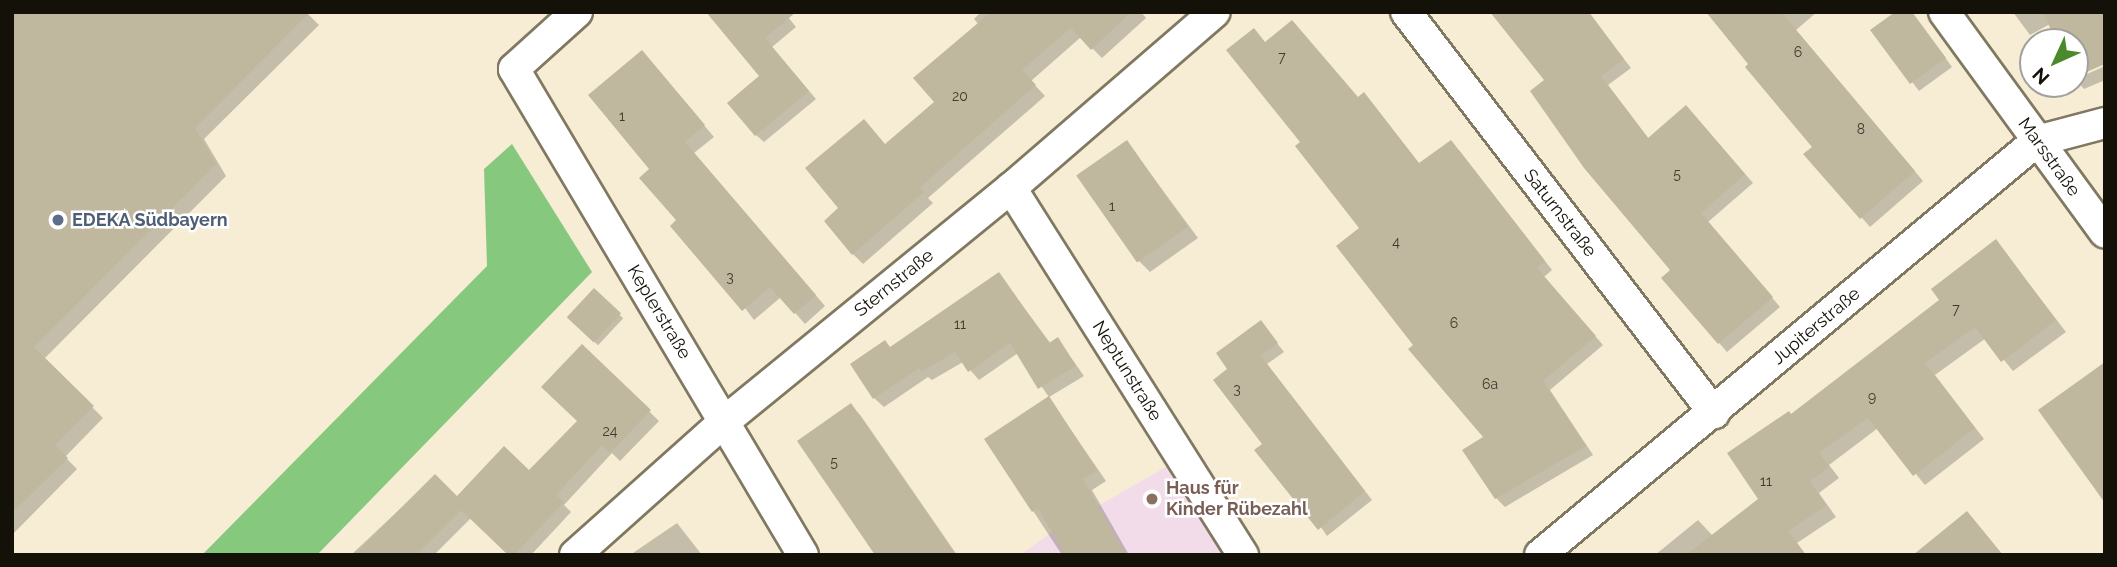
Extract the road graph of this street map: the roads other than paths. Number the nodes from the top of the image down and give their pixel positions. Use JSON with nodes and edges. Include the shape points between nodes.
{"nodes":[{"id":1,"x":577,"y":12,"type":"edge"},
{"id":2,"x":1215,"y":12,"type":"edge"},
{"id":3,"x":1406,"y":12,"type":"edge"},
{"id":4,"x":1944,"y":12,"type":"edge"},
{"id":5,"x":2105,"y":123,"type":"edge"},
{"id":6,"x":2037,"y":141,"type":"junction"},
{"id":7,"x":1011,"y":188,"type":"junction"},
{"id":8,"x":2105,"y":233,"type":"edge"},
{"id":9,"x":1714,"y":413,"type":"junction"},
{"id":10,"x":724,"y":422,"type":"junction"},
{"id":11,"x":575,"y":555,"type":"edge"},
{"id":12,"x":803,"y":555,"type":"edge"},
{"id":13,"x":1243,"y":555,"type":"edge"},
{"id":14,"x":1540,"y":555,"type":"edge"}],
"edges":[{"from":1,"to":10,"type":"street","name":"Keplerstraße","via":[[514,69]]},
{"from":2,"to":7,"type":"street","name":"Sternstraße"},
{"from":3,"to":9,"type":"street","name":"Saturnstraße"},
{"from":4,"to":6,"type":"street","name":"Marsstraße"},
{"from":5,"to":6,"type":"street","name":"Jupiterstraße"},
{"from":6,"to":8,"type":"street","name":"Marsstraße"},
{"from":6,"to":9,"type":"street","name":"Jupiterstraße"},
{"from":7,"to":10,"type":"street","name":"Sternstraße"},
{"from":7,"to":13,"type":"street","name":"Neptunstraße"},
{"from":9,"to":14,"type":"street","name":"Jupiterstraße"},
{"from":10,"to":11,"type":"street","name":"Sternstraße"},
{"from":10,"to":12,"type":"street","name":"Keplerstraße"}]}
